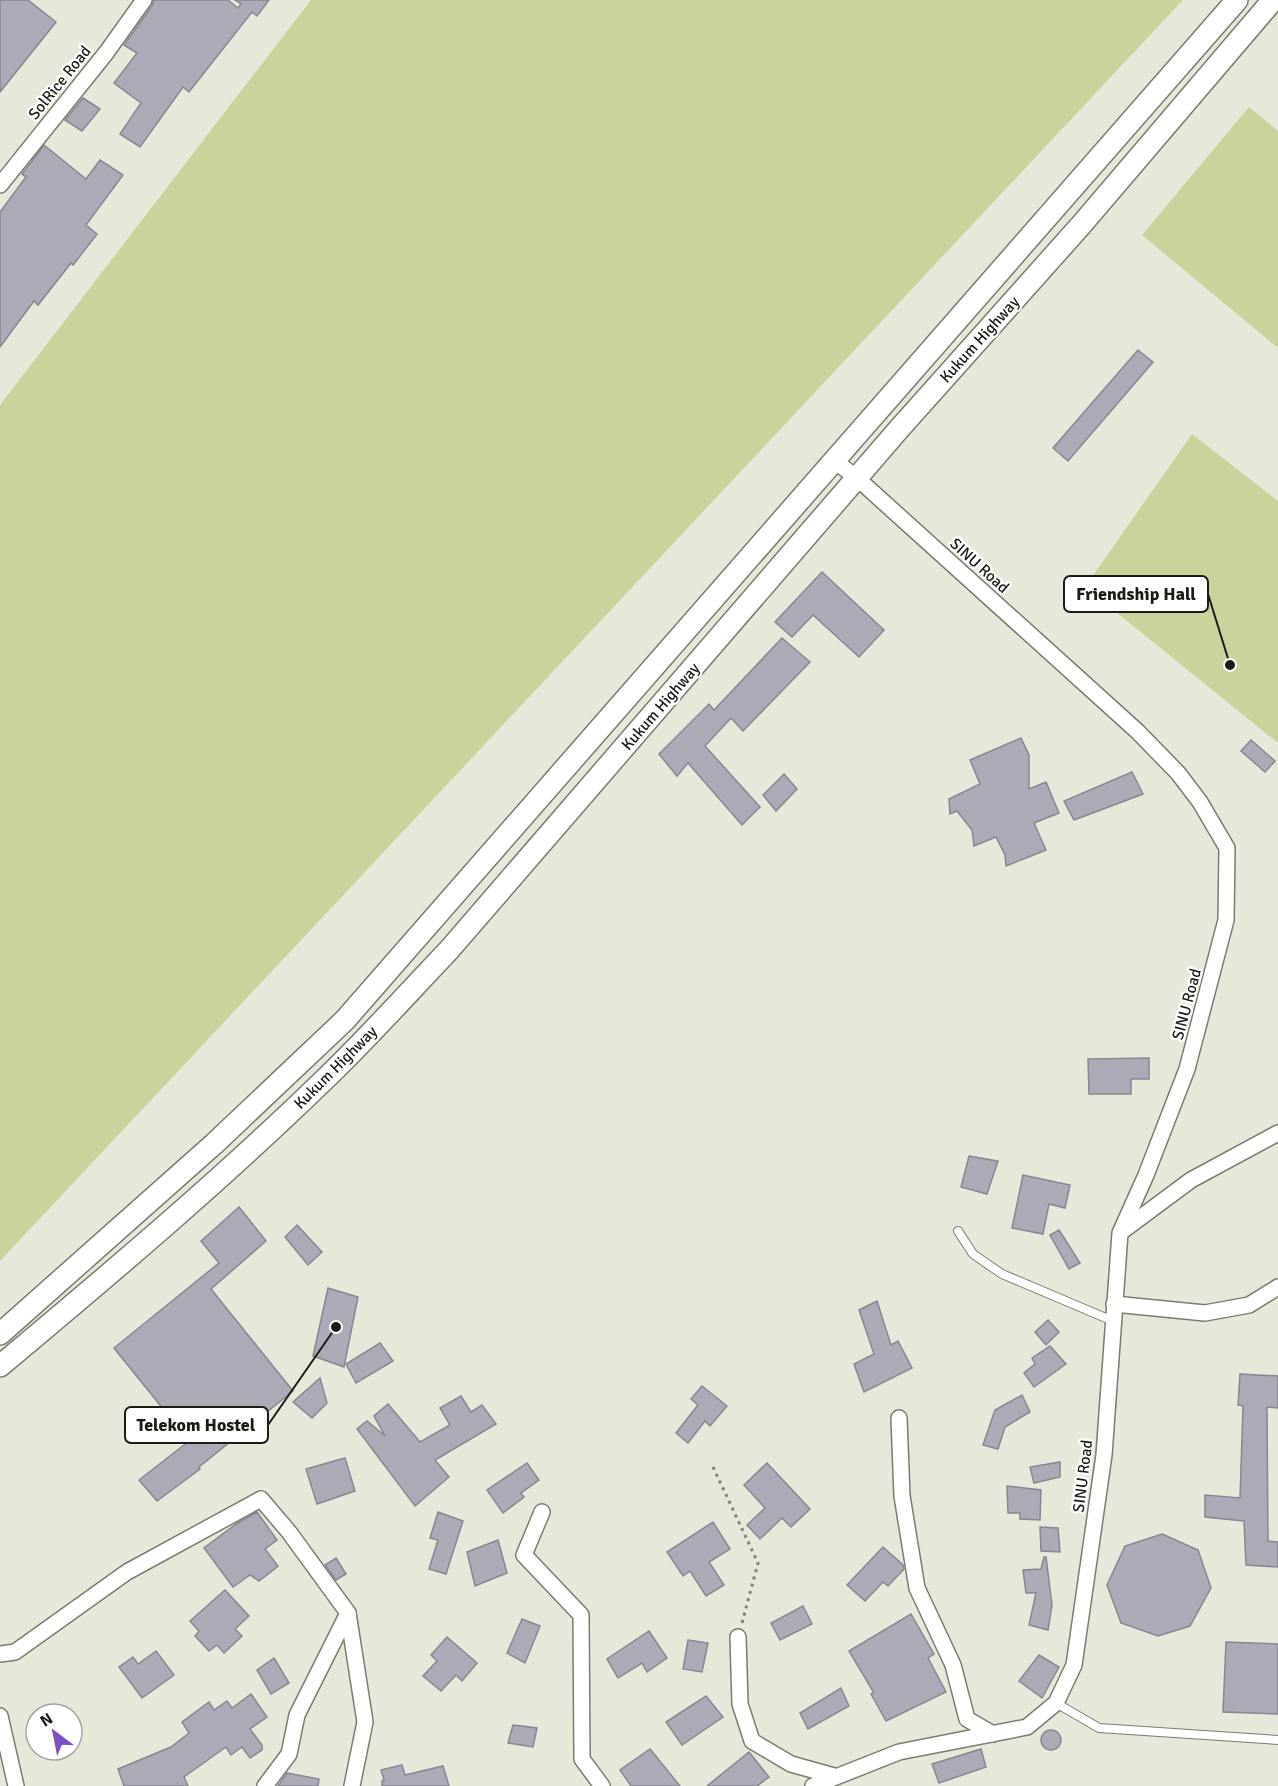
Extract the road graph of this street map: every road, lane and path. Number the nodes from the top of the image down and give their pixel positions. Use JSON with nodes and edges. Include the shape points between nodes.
{"nodes":[{"id":1,"x":144,"y":0,"type":"edge"},
{"id":2,"x":1237,"y":0,"type":"edge"},
{"id":3,"x":1273,"y":0,"type":"edge"},
{"id":4,"x":0,"y":185,"type":"edge"},
{"id":5,"x":835,"y":461,"type":"junction"},
{"id":6,"x":858,"y":479,"type":"junction"},
{"id":7,"x":1278,"y":1133,"type":"edge"},
{"id":8,"x":958,"y":1231,"type":"dead end"},
{"id":9,"x":1120,"y":1233,"type":"junction"},
{"id":10,"x":1278,"y":1287,"type":"edge"},
{"id":11,"x":1114,"y":1304,"type":"junction"},
{"id":12,"x":1113,"y":1321,"type":"junction"},
{"id":13,"x":0,"y":1334,"type":"edge"},
{"id":14,"x":0,"y":1366,"type":"edge"},
{"id":15,"x":899,"y":1418,"type":"dead end"},
{"id":16,"x":713,"y":1467,"type":"dead end"},
{"id":17,"x":542,"y":1512,"type":"dead end"},
{"id":18,"x":348,"y":1613,"type":"junction"},
{"id":19,"x":738,"y":1637,"type":"joint"},
{"id":20,"x":0,"y":1653,"type":"edge"},
{"id":21,"x":1056,"y":1703,"type":"junction"},
{"id":22,"x":0,"y":1716,"type":"edge"},
{"id":23,"x":993,"y":1734,"type":"junction"},
{"id":24,"x":1278,"y":1740,"type":"edge"},
{"id":25,"x":834,"y":1776,"type":"junction"},
{"id":26,"x":16,"y":1786,"type":"edge"},
{"id":27,"x":265,"y":1786,"type":"edge"},
{"id":28,"x":352,"y":1786,"type":"edge"},
{"id":29,"x":602,"y":1786,"type":"edge"},
{"id":30,"x":813,"y":1786,"type":"edge"}],
"edges":[{"from":1,"to":4,"type":"street","name":"SolRice Road"},
{"from":2,"to":5,"type":"main road","name":"Kukum Highway"},
{"from":3,"to":6,"type":"main road","name":"Kukum Highway"},
{"from":5,"to":6,"type":"street","name":"SINU Road"},
{"from":5,"to":13,"type":"main road","name":"Kukum Highway","via":[[345,1020],[214,1144]]},
{"from":6,"to":9,"type":"street","name":"SINU Road","via":[[1137,731],[1178,773],[1227,848],[1226,920],[1187,1069]]},
{"from":6,"to":14,"type":"main road","name":"Kukum Highway","via":[[449,950],[324,1081]]},
{"from":7,"to":9,"type":"street","via":[[1191,1180]]},
{"from":8,"to":12,"type":"lane","via":[[973,1254],[1002,1274]]},
{"from":9,"to":11,"type":"street","name":"SINU Road"},
{"from":10,"to":11,"type":"street","via":[[1249,1305],[1205,1313]]},
{"from":11,"to":12,"type":"street","name":"SINU Road"},
{"from":12,"to":21,"type":"street","name":"SINU Road","via":[[1104,1455],[1074,1665]]},
{"from":15,"to":23,"type":"street","via":[[902,1496],[917,1588],[953,1665],[967,1719]]},
{"from":16,"to":19,"type":"path","via":[[758,1563]]},
{"from":17,"to":29,"type":"street","via":[[524,1554],[581,1615],[582,1759]]},
{"from":18,"to":20,"type":"street","via":[[261,1499],[127,1572],[15,1652]]},
{"from":18,"to":27,"type":"street","via":[[297,1715],[289,1754]]},
{"from":18,"to":28,"type":"street","via":[[365,1722]]},
{"from":19,"to":25,"type":"street","via":[[740,1704],[752,1741],[791,1764]]},
{"from":21,"to":23,"type":"street","name":"SINU Road","via":[[1027,1727]]},
{"from":21,"to":24,"type":"lane","via":[[1099,1728]]},
{"from":22,"to":26,"type":"street"},
{"from":23,"to":25,"type":"street","name":"SINU Road","via":[[899,1752]]},
{"from":25,"to":30,"type":"street","name":"SINU Road"}]}
